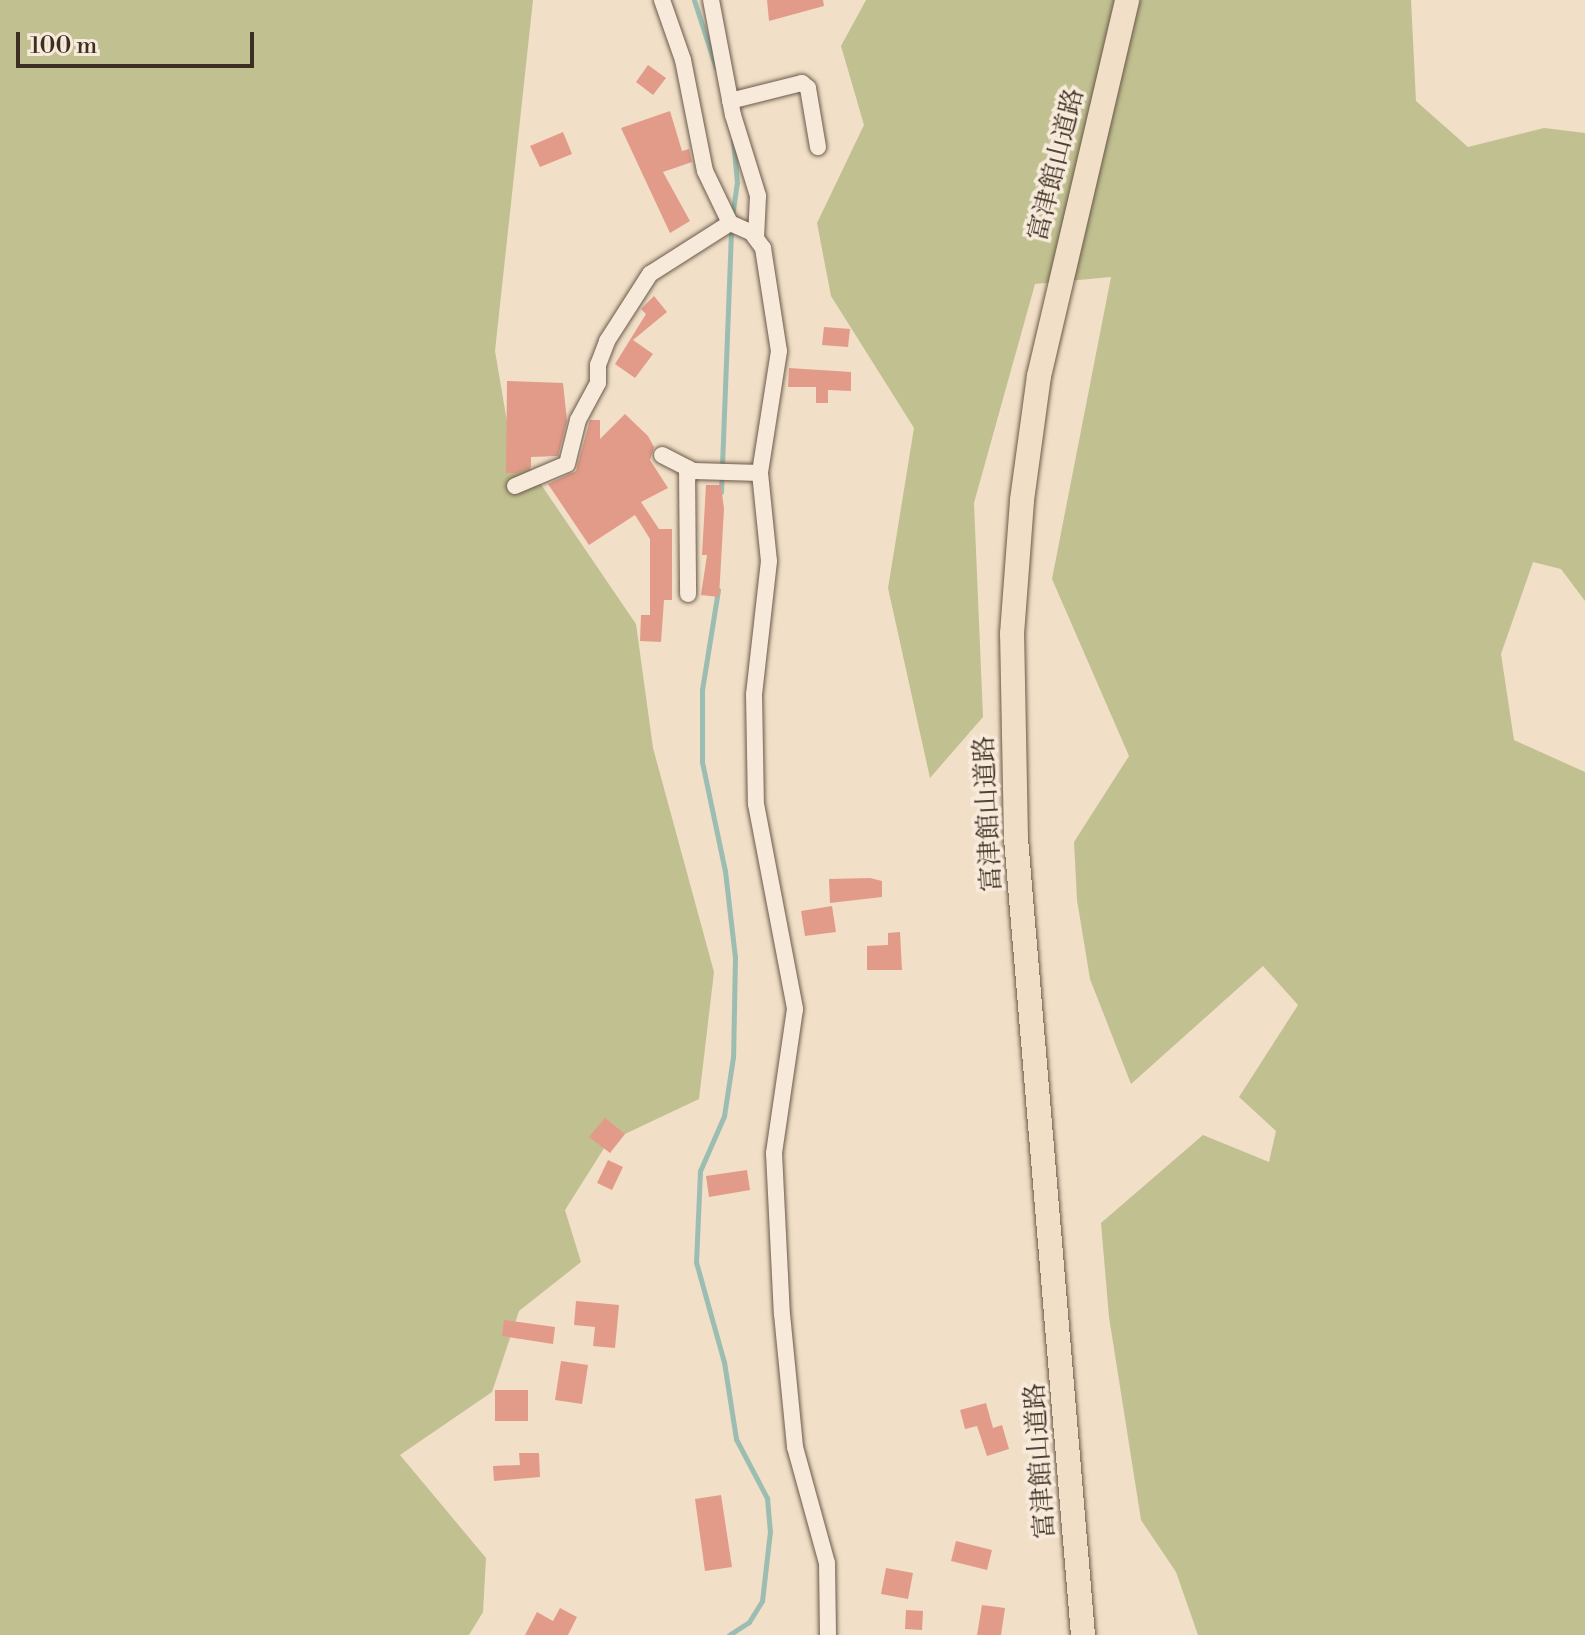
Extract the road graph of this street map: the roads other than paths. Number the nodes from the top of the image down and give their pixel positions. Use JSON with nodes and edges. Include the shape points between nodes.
{"nodes":[{"id":1,"x":662,"y":0,"type":"edge"},
{"id":2,"x":711,"y":0,"type":"edge"},
{"id":3,"x":1127,"y":0,"type":"edge"},
{"id":4,"x":730,"y":101,"type":"junction"},
{"id":5,"x":818,"y":147,"type":"dead end"},
{"id":6,"x":730,"y":223,"type":"junction"},
{"id":7,"x":756,"y":238,"type":"junction"},
{"id":8,"x":662,"y":455,"type":"dead end"},
{"id":9,"x":687,"y":468,"type":"junction"},
{"id":10,"x":760,"y":473,"type":"junction"},
{"id":11,"x":515,"y":486,"type":"dead end"},
{"id":12,"x":688,"y":594,"type":"dead end"},
{"id":13,"x":828,"y":1635,"type":"edge"},
{"id":14,"x":1083,"y":1635,"type":"edge"}],
"edges":[{"from":1,"to":6,"type":"street","via":[[683,60],[705,171]]},
{"from":2,"to":4,"type":"street"},
{"from":3,"to":14,"type":"highway","name":"富津館山道路","via":[[1039,376],[1022,500],[1012,634],[1016,839]]},
{"from":4,"to":5,"type":"street","via":[[802,83],[808,88]]},
{"from":4,"to":7,"type":"street","via":[[758,196]]},
{"from":6,"to":7,"type":"street"},
{"from":6,"to":11,"type":"street","via":[[650,274],[607,341],[598,383],[578,420],[574,453],[567,464]]},
{"from":7,"to":10,"type":"street","via":[[772,286],[780,370],[763,430]]},
{"from":8,"to":9,"type":"street"},
{"from":9,"to":10,"type":"street"},
{"from":9,"to":12,"type":"street"},
{"from":10,"to":13,"type":"street","via":[[769,561],[756,663],[756,804],[795,1009],[774,1153],[782,1314],[795,1447],[827,1563]]}]}
